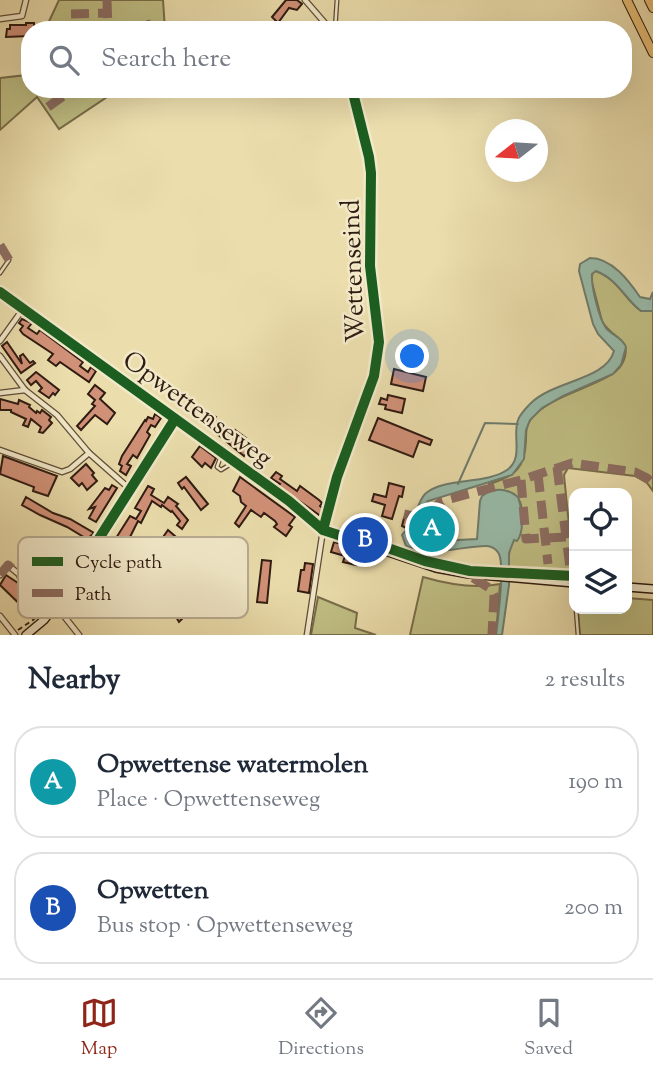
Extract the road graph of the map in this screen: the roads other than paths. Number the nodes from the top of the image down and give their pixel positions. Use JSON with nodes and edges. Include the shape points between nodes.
{"nodes":[{"id":1,"x":26,"y":0,"type":"edge"},
{"id":2,"x":305,"y":0,"type":"edge"},
{"id":3,"x":337,"y":0,"type":"edge"},
{"id":4,"x":627,"y":0,"type":"edge"},
{"id":5,"x":649,"y":0,"type":"edge"},
{"id":6,"x":653,"y":8,"type":"edge"},
{"id":7,"x":0,"y":19,"type":"edge"},
{"id":8,"x":325,"y":21,"type":"edge"},
{"id":9,"x":334,"y":21,"type":"edge"},
{"id":10,"x":653,"y":53,"type":"edge"},
{"id":11,"x":354,"y":98,"type":"edge"},
{"id":12,"x":9,"y":260,"type":"dead end"},
{"id":13,"x":0,"y":273,"type":"edge"},
{"id":14,"x":0,"y":292,"type":"edge"},
{"id":15,"x":23,"y":309,"type":"junction"},
{"id":16,"x":0,"y":341,"type":"edge"},
{"id":17,"x":0,"y":356,"type":"edge"},
{"id":18,"x":25,"y":390,"type":"junction"},
{"id":19,"x":0,"y":393,"type":"edge"},
{"id":20,"x":175,"y":419,"type":"junction"},
{"id":21,"x":0,"y":450,"type":"edge"},
{"id":22,"x":89,"y":453,"type":"junction"},
{"id":23,"x":222,"y":453,"type":"junction"},
{"id":24,"x":234,"y":462,"type":"junction"},
{"id":25,"x":131,"y":490,"type":"junction"},
{"id":26,"x":323,"y":530,"type":"junction"},
{"id":27,"x":99,"y":537,"type":"edge"},
{"id":28,"x":18,"y":573,"type":"edge"},
{"id":29,"x":0,"y":575,"type":"edge"},
{"id":30,"x":569,"y":583,"type":"edge"},
{"id":31,"x":632,"y":587,"type":"edge"},
{"id":32,"x":653,"y":589,"type":"edge"},
{"id":33,"x":576,"y":614,"type":"edge"},
{"id":34,"x":0,"y":616,"type":"edge"},
{"id":35,"x":40,"y":618,"type":"edge"},
{"id":36,"x":65,"y":618,"type":"edge"},
{"id":37,"x":15,"y":634,"type":"edge"},
{"id":38,"x":26,"y":635,"type":"edge"},
{"id":39,"x":79,"y":635,"type":"edge"},
{"id":40,"x":307,"y":635,"type":"edge"},
{"id":41,"x":578,"y":635,"type":"edge"}],
"edges":[{"from":1,"to":7,"type":"street","via":[[23,16]]},
{"from":2,"to":8,"type":"street"},
{"from":3,"to":9,"type":"lane"},
{"from":4,"to":10,"type":"main road"},
{"from":5,"to":6,"type":"main road"},
{"from":11,"to":26,"type":"street","name":"Wettenseind","via":[[371,173],[370,266],[379,342],[374,376]]},
{"from":12,"to":13,"type":"lane"},
{"from":14,"to":15,"type":"street","name":"Opwettenseweg"},
{"from":15,"to":16,"type":"street"},
{"from":15,"to":20,"type":"street","name":"Opwettenseweg"},
{"from":17,"to":18,"type":"street"},
{"from":18,"to":19,"type":"street"},
{"from":18,"to":22,"type":"street","via":[[57,415]]},
{"from":20,"to":23,"type":"street","name":"Opwettenseweg"},
{"from":20,"to":25,"type":"street"},
{"from":21,"to":22,"type":"street","via":[[62,472]]},
{"from":22,"to":25,"type":"street"},
{"from":23,"to":24,"type":"street","name":"Opwettenseweg"},
{"from":23,"to":24,"type":"lane","via":[[217,467],[221,470]]},
{"from":24,"to":26,"type":"street","name":"Opwettenseweg"},
{"from":25,"to":27,"type":"street"},
{"from":26,"to":30,"type":"street","name":"Opwettenseweg","via":[[436,568]]},
{"from":26,"to":40,"type":"street","name":"Wettenseind"},
{"from":28,"to":29,"type":"street","via":[[8,565]]},
{"from":31,"to":32,"type":"street"},
{"from":33,"to":41,"type":"lane"},
{"from":34,"to":37,"type":"street"},
{"from":35,"to":38,"type":"street"},
{"from":36,"to":39,"type":"street"}]}
